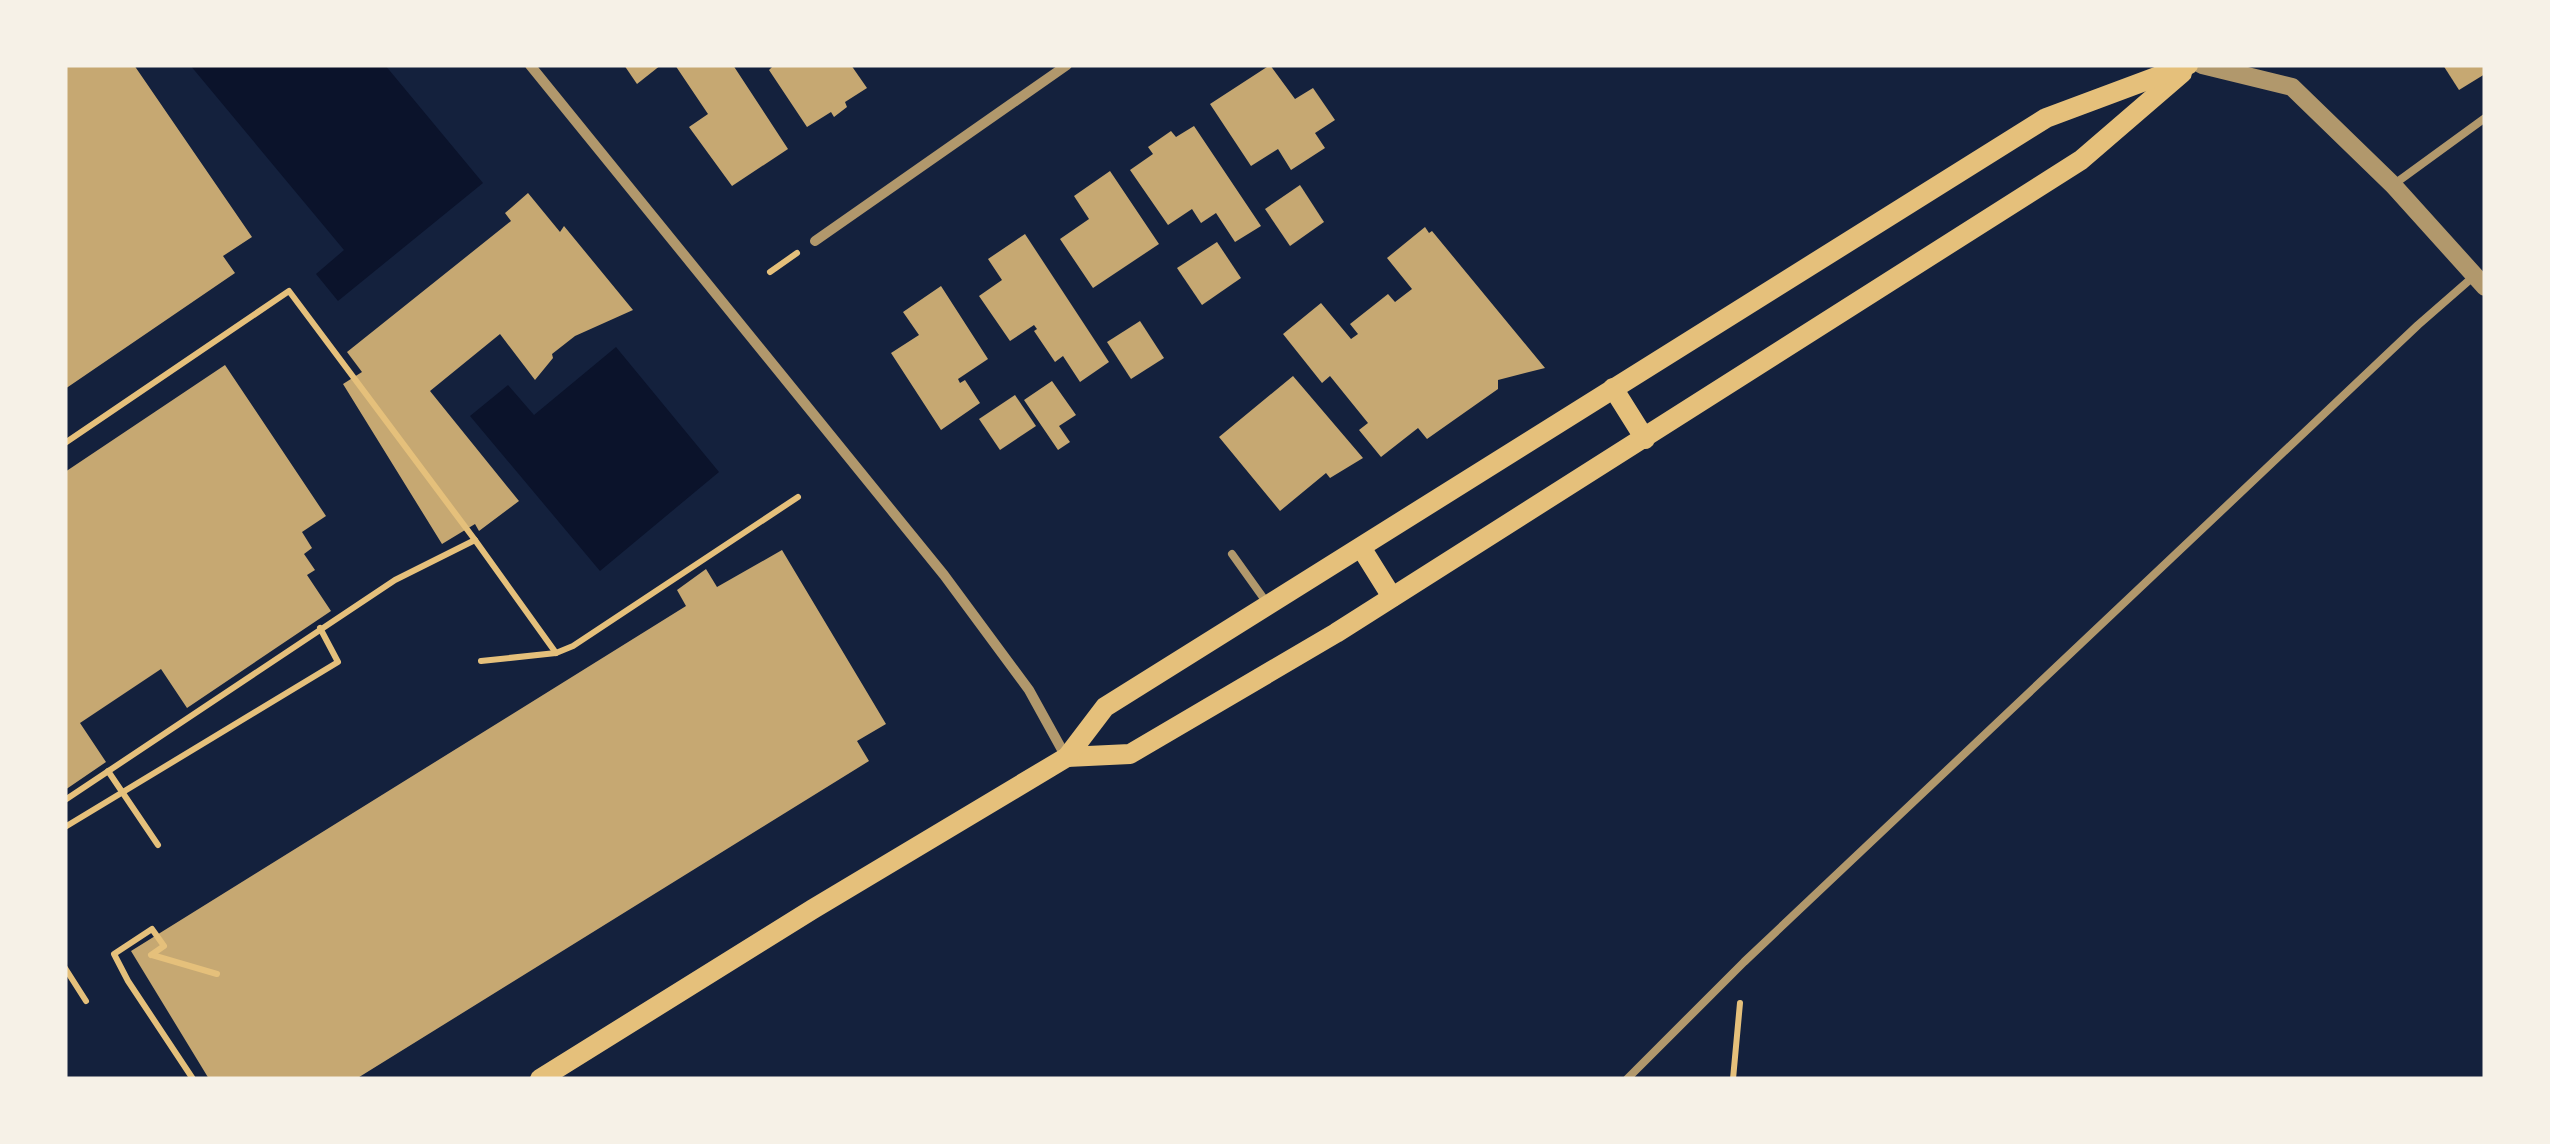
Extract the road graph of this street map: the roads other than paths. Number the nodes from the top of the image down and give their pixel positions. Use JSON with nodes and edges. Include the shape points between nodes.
{"nodes":[{"id":1,"x":530,"y":65,"type":"edge"},
{"id":2,"x":1067,"y":65,"type":"edge"},
{"id":3,"x":2189,"y":65,"type":"edge"},
{"id":4,"x":2202,"y":65,"type":"edge"},
{"id":5,"x":2485,"y":118,"type":"edge"},
{"id":6,"x":2392,"y":185,"type":"junction"},
{"id":7,"x":815,"y":241,"type":"dead end"},
{"id":8,"x":2480,"y":282,"type":"edge"},
{"id":9,"x":1613,"y":388,"type":"junction"},
{"id":10,"x":1645,"y":439,"type":"junction"},
{"id":11,"x":1362,"y":548,"type":"junction"},
{"id":12,"x":1232,"y":554,"type":"dead end"},
{"id":13,"x":1392,"y":597,"type":"junction"},
{"id":14,"x":1268,"y":604,"type":"junction"},
{"id":15,"x":1067,"y":758,"type":"junction"},
{"id":16,"x":540,"y":1079,"type":"edge"},
{"id":17,"x":1627,"y":1079,"type":"edge"}],
"edges":[{"from":1,"to":15,"type":"street","via":[[944,575],[1029,690]]},
{"from":2,"to":7,"type":"street"},
{"from":3,"to":9,"type":"main road","via":[[2046,118]]},
{"from":3,"to":10,"type":"main road","via":[[2081,160]]},
{"from":4,"to":6,"type":"street","via":[[2292,88]]},
{"from":5,"to":6,"type":"lane"},
{"from":6,"to":8,"type":"street"},
{"from":8,"to":17,"type":"lane","via":[[2418,325]]},
{"from":9,"to":10,"type":"main road"},
{"from":9,"to":11,"type":"main road"},
{"from":10,"to":13,"type":"main road"},
{"from":11,"to":13,"type":"main road"},
{"from":11,"to":14,"type":"main road"},
{"from":12,"to":14,"type":"lane"},
{"from":13,"to":15,"type":"main road","via":[[1130,754]]},
{"from":14,"to":15,"type":"main road","via":[[1105,706]]},
{"from":15,"to":16,"type":"main road"}]}
